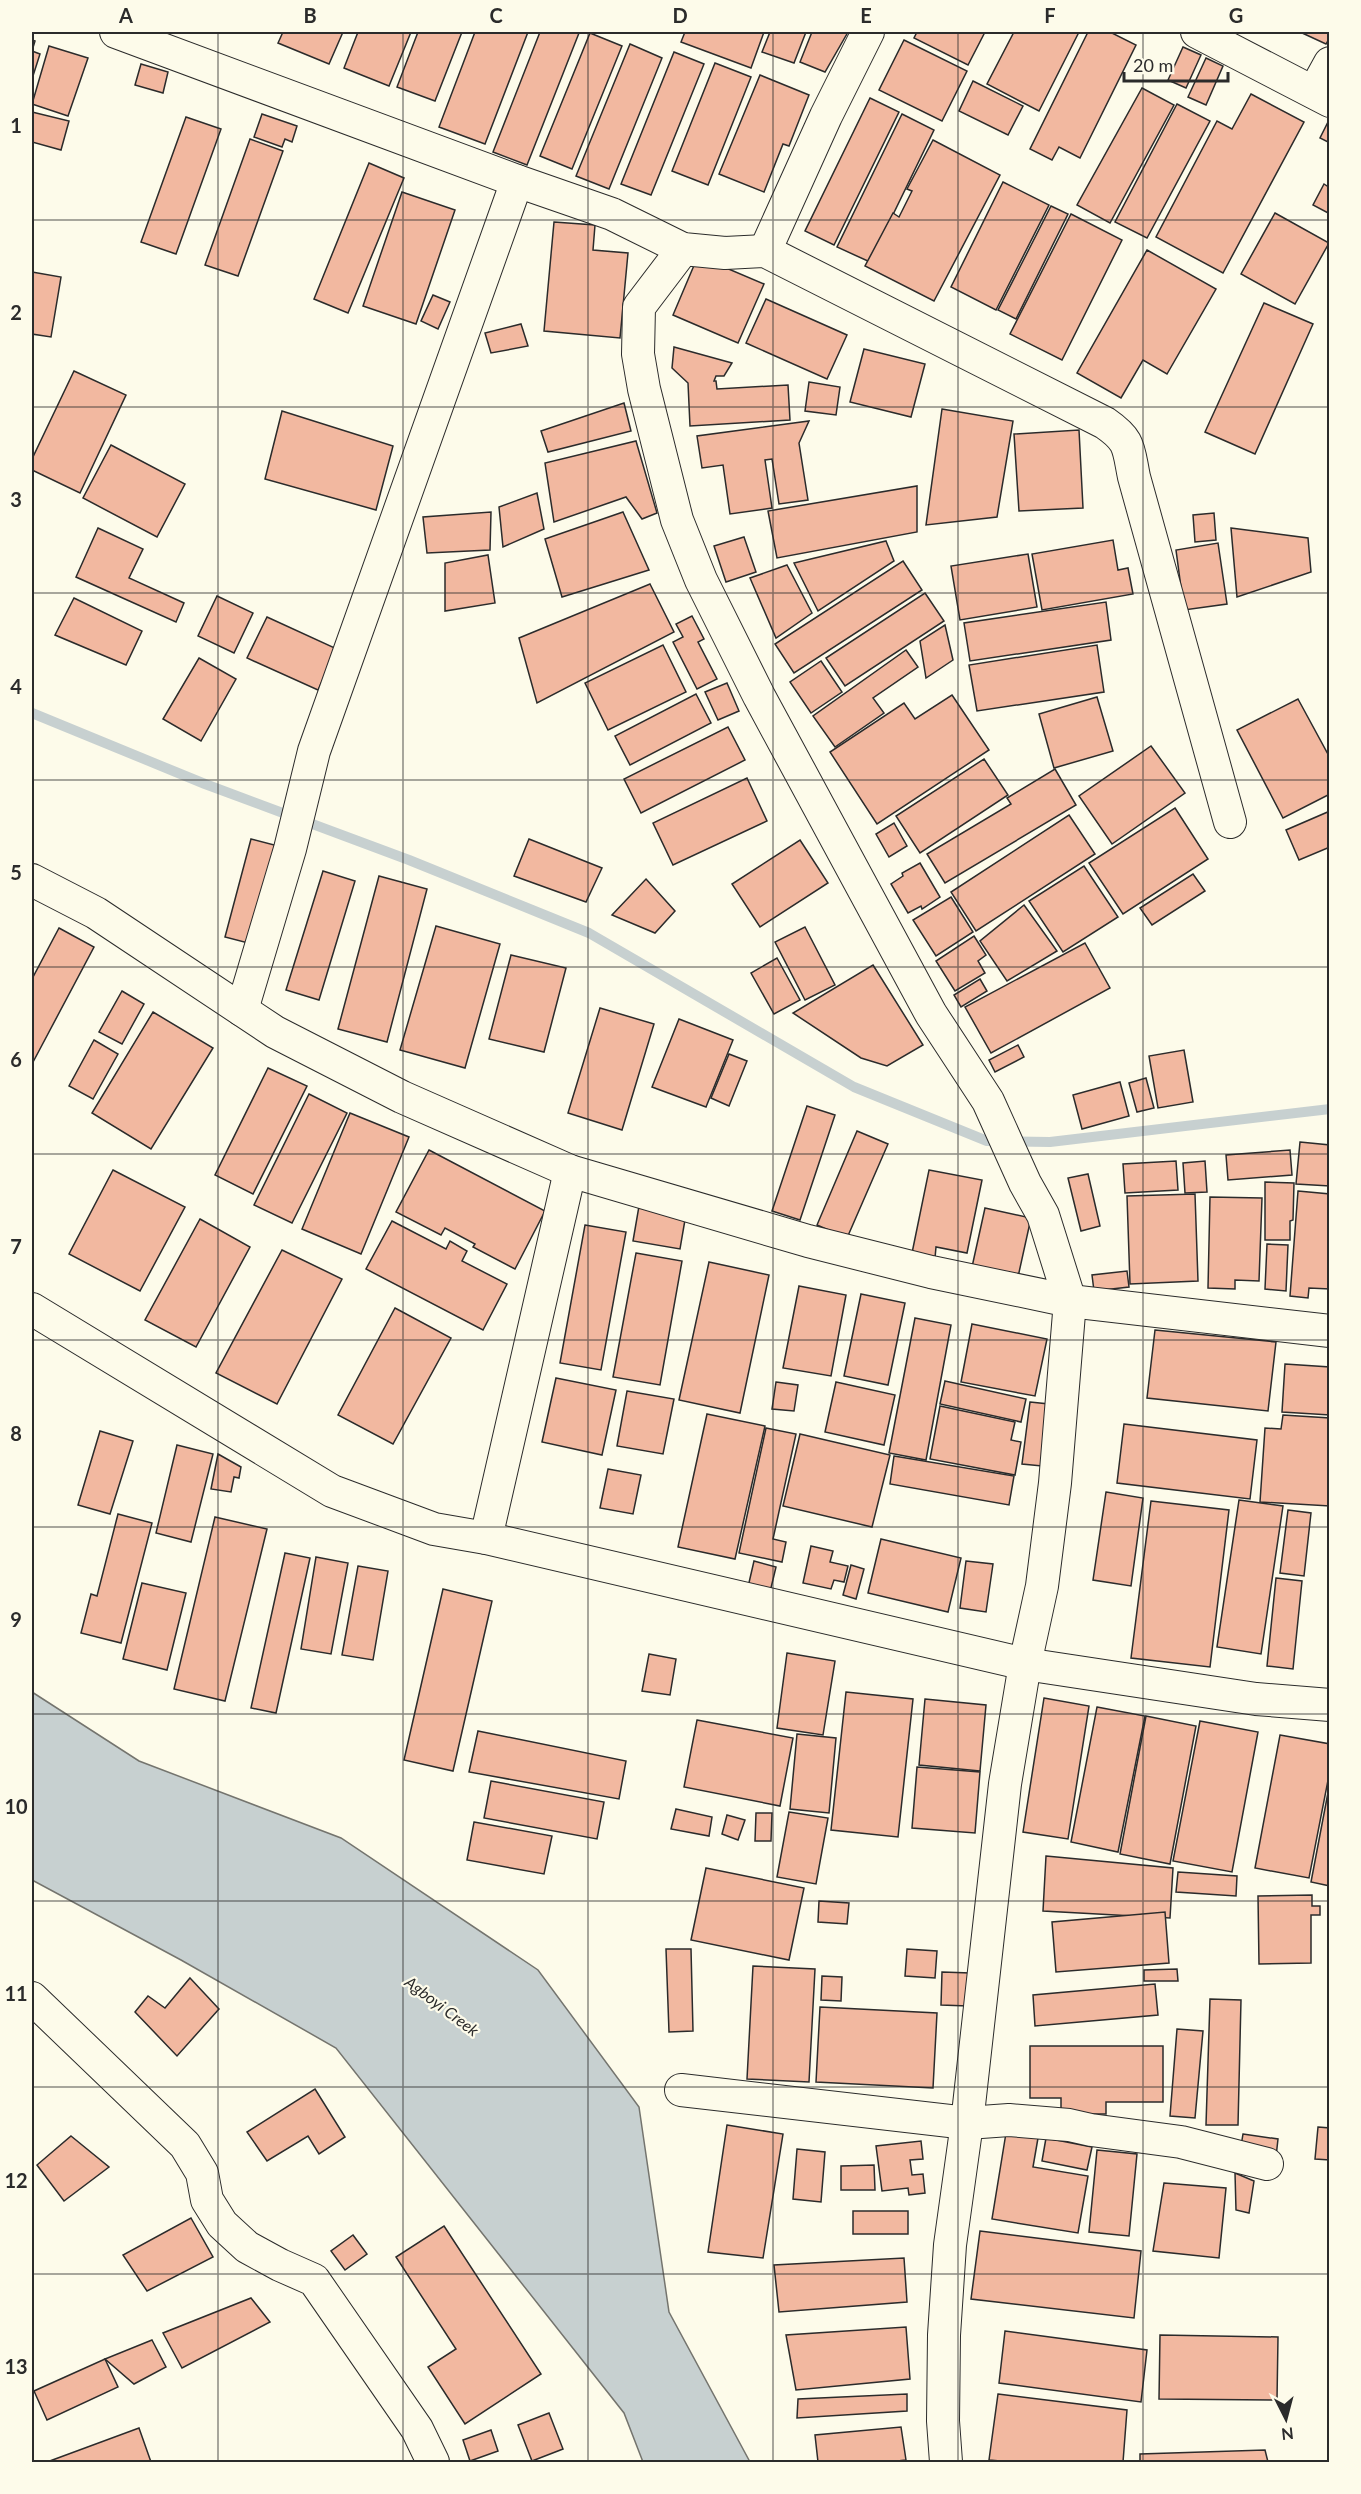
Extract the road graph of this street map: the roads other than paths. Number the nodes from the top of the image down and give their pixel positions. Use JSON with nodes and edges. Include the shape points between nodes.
{"nodes":[{"id":1,"x":116,"y":32,"type":"edge"},
{"id":2,"x":868,"y":32,"type":"edge"},
{"id":3,"x":1197,"y":32,"type":"edge"},
{"id":4,"x":1329,"y":63,"type":"edge"},
{"id":5,"x":1322,"y":96,"type":"edge"},
{"id":6,"x":517,"y":181,"type":"junction"},
{"id":7,"x":683,"y":249,"type":"junction"},
{"id":8,"x":765,"y":251,"type":"junction"},
{"id":9,"x":1230,"y":822,"type":"dead end"},
{"id":10,"x":32,"y":880,"type":"edge"},
{"id":11,"x":242,"y":1011,"type":"junction"},
{"id":12,"x":570,"y":1171,"type":"junction"},
{"id":13,"x":1070,"y":1301,"type":"junction"},
{"id":14,"x":32,"y":1309,"type":"edge"},
{"id":15,"x":1329,"y":1331,"type":"edge"},
{"id":16,"x":486,"y":1538,"type":"junction"},
{"id":17,"x":1025,"y":1664,"type":"junction"},
{"id":18,"x":1329,"y":1705,"type":"edge"},
{"id":19,"x":32,"y":1998,"type":"edge"},
{"id":20,"x":681,"y":2090,"type":"dead end"},
{"id":21,"x":967,"y":2123,"type":"junction"},
{"id":22,"x":1267,"y":2164,"type":"dead end"},
{"id":23,"x":433,"y":2463,"type":"edge"},
{"id":24,"x":946,"y":2463,"type":"edge"}],
"edges":[{"from":1,"to":6,"type":"street"},
{"from":2,"to":8,"type":"street"},
{"from":3,"to":5,"type":"street"},
{"from":4,"to":5,"type":"street"},
{"from":6,"to":7,"type":"street","via":[[612,214]]},
{"from":6,"to":11,"type":"street","via":[[318,740]]},
{"from":7,"to":8,"type":"street"},
{"from":7,"to":13,"type":"street","via":[[639,307],[638,354],[644,389],[677,520],[701,580],[759,696],[931,1014],[988,1101],[1043,1215]]},
{"from":8,"to":9,"type":"street","via":[[1122,435]]},
{"from":10,"to":11,"type":"street","via":[[96,913]]},
{"from":11,"to":12,"type":"street","via":[[274,1032],[402,1097]]},
{"from":12,"to":13,"type":"street","via":[[808,1241]]},
{"from":12,"to":16,"type":"street"},
{"from":13,"to":15,"type":"street"},
{"from":13,"to":17,"type":"street","via":[[1055,1483],[1042,1586]]},
{"from":14,"to":16,"type":"street","via":[[332,1491],[434,1529]]},
{"from":16,"to":17,"type":"street"},
{"from":17,"to":18,"type":"street","via":[[1256,1699]]},
{"from":17,"to":21,"type":"street","via":[[1005,1784]]},
{"from":19,"to":23,"type":"street","via":[[185,2145],[201,2173],[207,2200],[222,2224],[247,2247],[314,2280],[417,2429]]},
{"from":20,"to":21,"type":"street"},
{"from":21,"to":22,"type":"street","via":[[1009,2120],[1069,2125],[1181,2142]]},
{"from":21,"to":24,"type":"street","via":[[950,2245],[944,2336]]}]}
